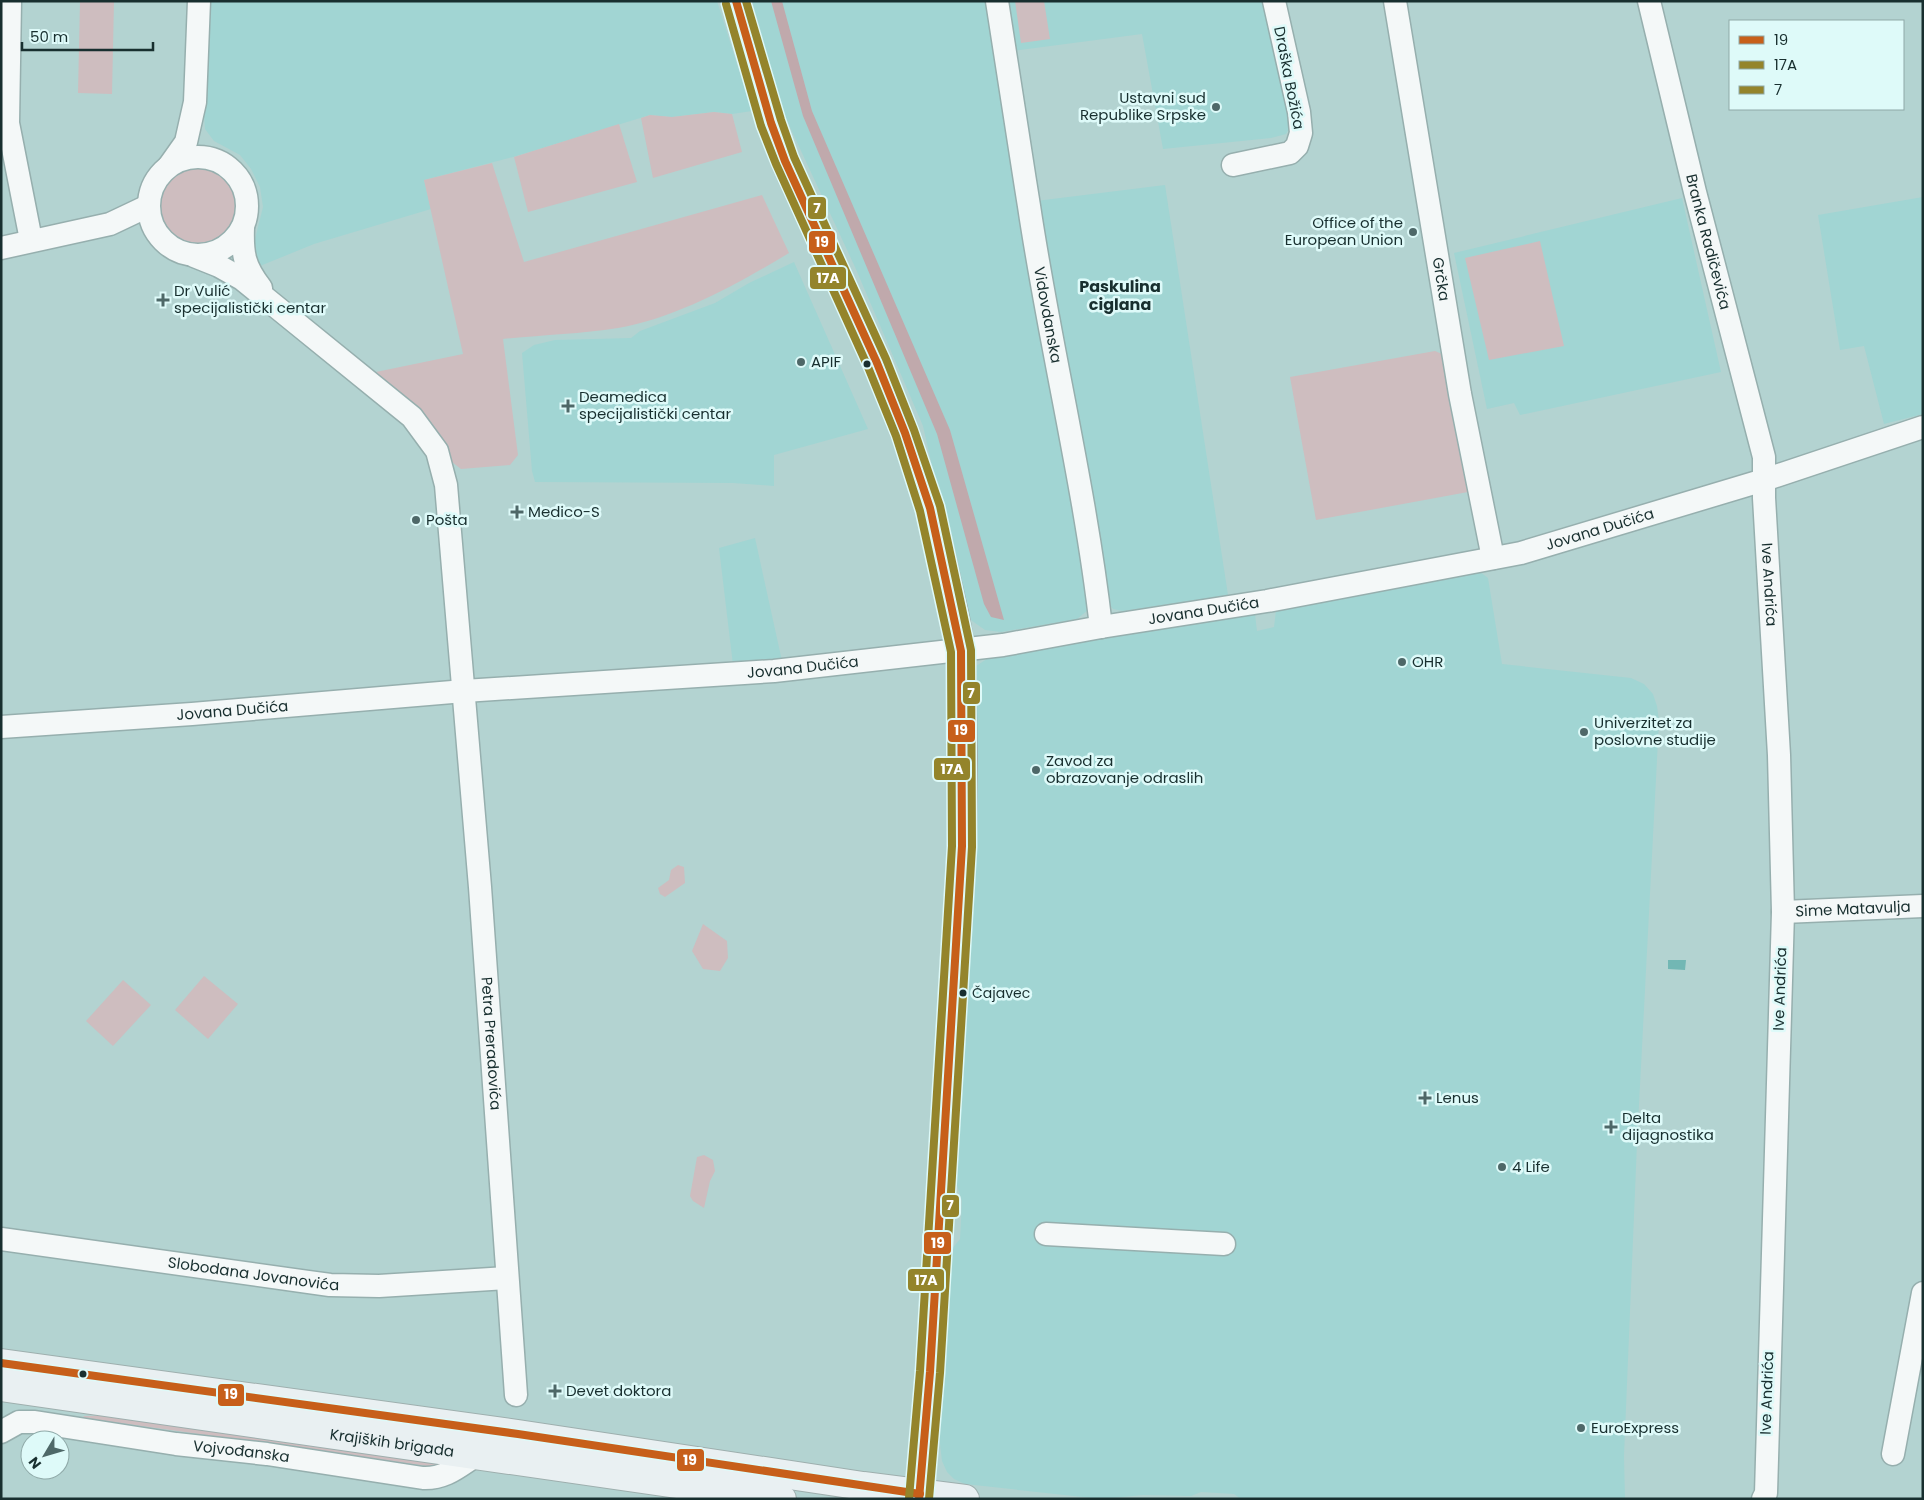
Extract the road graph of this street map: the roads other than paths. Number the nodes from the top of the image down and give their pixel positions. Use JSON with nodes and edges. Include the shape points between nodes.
{"nodes":[{"id":1,"x":10,"y":1,"type":"edge"},
{"id":2,"x":200,"y":1,"type":"edge"},
{"id":3,"x":736,"y":1,"type":"edge"},
{"id":4,"x":997,"y":1,"type":"edge"},
{"id":5,"x":1274,"y":1,"type":"edge"},
{"id":6,"x":1395,"y":1,"type":"edge"},
{"id":7,"x":1649,"y":1,"type":"edge"},
{"id":8,"x":195,"y":102,"type":"junction"},
{"id":9,"x":210,"y":158,"type":"junction"},
{"id":10,"x":1233,"y":165,"type":"dead end"},
{"id":11,"x":169,"y":166,"type":"junction"},
{"id":12,"x":148,"y":206,"type":"junction"},
{"id":13,"x":110,"y":224,"type":"junction"},
{"id":14,"x":243,"y":227,"type":"junction"},
{"id":15,"x":160,"y":238,"type":"junction"},
{"id":16,"x":31,"y":240,"type":"junction"},
{"id":17,"x":1,"y":248,"type":"edge"},
{"id":18,"x":194,"y":256,"type":"junction"},
{"id":19,"x":271,"y":300,"type":"junction"},
{"id":20,"x":1923,"y":427,"type":"edge"},
{"id":21,"x":1764,"y":480,"type":"junction"},
{"id":22,"x":1493,"y":558,"type":"junction"},
{"id":23,"x":1101,"y":627,"type":"junction"},
{"id":24,"x":960,"y":651,"type":"junction"},
{"id":25,"x":464,"y":691,"type":"junction"},
{"id":26,"x":1,"y":726,"type":"edge"},
{"id":27,"x":1923,"y":906,"type":"edge"},
{"id":28,"x":1783,"y":912,"type":"junction"},
{"id":29,"x":1046,"y":1234,"type":"dead end"},
{"id":30,"x":1,"y":1239,"type":"edge"},
{"id":31,"x":1224,"y":1244,"type":"dead end"},
{"id":32,"x":507,"y":1278,"type":"junction"},
{"id":33,"x":1923,"y":1293,"type":"edge"},
{"id":34,"x":1,"y":1363,"type":"edge"},
{"id":35,"x":1,"y":1387,"type":"edge"},
{"id":36,"x":516,"y":1395,"type":"dead end"},
{"id":37,"x":1,"y":1432,"type":"edge"},
{"id":38,"x":478,"y":1454,"type":"junction"},
{"id":39,"x":1893,"y":1454,"type":"dead end"},
{"id":40,"x":919,"y":1496,"type":"edge"},
{"id":41,"x":1765,"y":1498,"type":"edge"},
{"id":42,"x":782,"y":1499,"type":"edge"},
{"id":43,"x":965,"y":1499,"type":"edge"}],
"edges":[{"from":1,"to":16,"type":"street","via":[[8,123]]},
{"from":2,"to":8,"type":"street"},
{"from":3,"to":24,"type":"main road","via":[[785,161],[828,252],[905,433],[939,546]]},
{"from":4,"to":23,"type":"street","name":"Vidovdanska","via":[[1028,206],[1064,390]]},
{"from":5,"to":10,"type":"street","name":"Draška Božića","via":[[1301,133],[1297,146],[1290,153]]},
{"from":6,"to":22,"type":"street","name":"Grčka","via":[[1457,374]]},
{"from":7,"to":21,"type":"street","name":"Branka Radičevića","via":[[1764,458]]},
{"from":8,"to":9,"type":"street","via":[[203,142]]},
{"from":8,"to":11,"type":"street","via":[[186,142]]},
{"from":9,"to":11,"type":"street","via":[[185,158]]},
{"from":9,"to":14,"type":"street","via":[[235,173],[243,185],[247,213]]},
{"from":11,"to":12,"type":"street","via":[[156,180]]},
{"from":12,"to":13,"type":"street"},
{"from":12,"to":15,"type":"street","via":[[153,228]]},
{"from":13,"to":15,"type":"street","via":[[135,228]]},
{"from":13,"to":16,"type":"street"},
{"from":14,"to":18,"type":"street","via":[[222,250]]},
{"from":14,"to":19,"type":"street","via":[[244,256],[249,272]]},
{"from":15,"to":18,"type":"street","via":[[170,247]]},
{"from":16,"to":17,"type":"street"},
{"from":18,"to":19,"type":"street","via":[[219,266]]},
{"from":19,"to":25,"type":"street","via":[[412,417],[437,450],[446,485]]},
{"from":20,"to":21,"type":"street","name":"Jovana Dučića"},
{"from":21,"to":22,"type":"street","name":"Jovana Dučića","via":[[1521,553]]},
{"from":21,"to":28,"type":"street","name":"Ive Andrića"},
{"from":22,"to":23,"type":"street","name":"Jovana Dučića","via":[[1267,602]]},
{"from":23,"to":24,"type":"street","name":"Jovana Dučića"},
{"from":24,"to":25,"type":"street","name":"Jovana Dučića","via":[[774,671]]},
{"from":24,"to":40,"type":"main road","via":[[962,846],[930,1372]]},
{"from":25,"to":26,"type":"street","name":"Jovana Dučića"},
{"from":25,"to":32,"type":"street","name":"Petra Preradovića","via":[[496,1093]]},
{"from":27,"to":28,"type":"street","name":"Sime Matavulja"},
{"from":28,"to":41,"type":"street","name":"Ive Andrića"},
{"from":29,"to":31,"type":"street"},
{"from":30,"to":32,"type":"street","name":"Slobodana Jovanovića","via":[[330,1284],[379,1286]]},
{"from":32,"to":36,"type":"street","name":"Petra Preradovića"},
{"from":33,"to":39,"type":"street"},
{"from":34,"to":40,"type":"main road","name":"Krajiških brigada","via":[[518,1434]]},
{"from":35,"to":38,"type":"main road","name":"Krajiških brigada"},
{"from":37,"to":38,"type":"street","name":"Vojvođanska","via":[[19,1422],[35,1422],[436,1478],[446,1476]]},
{"from":38,"to":42,"type":"main road","name":"Krajiških brigada"},
{"from":40,"to":43,"type":"main road","name":"Krajiških brigada"}]}
